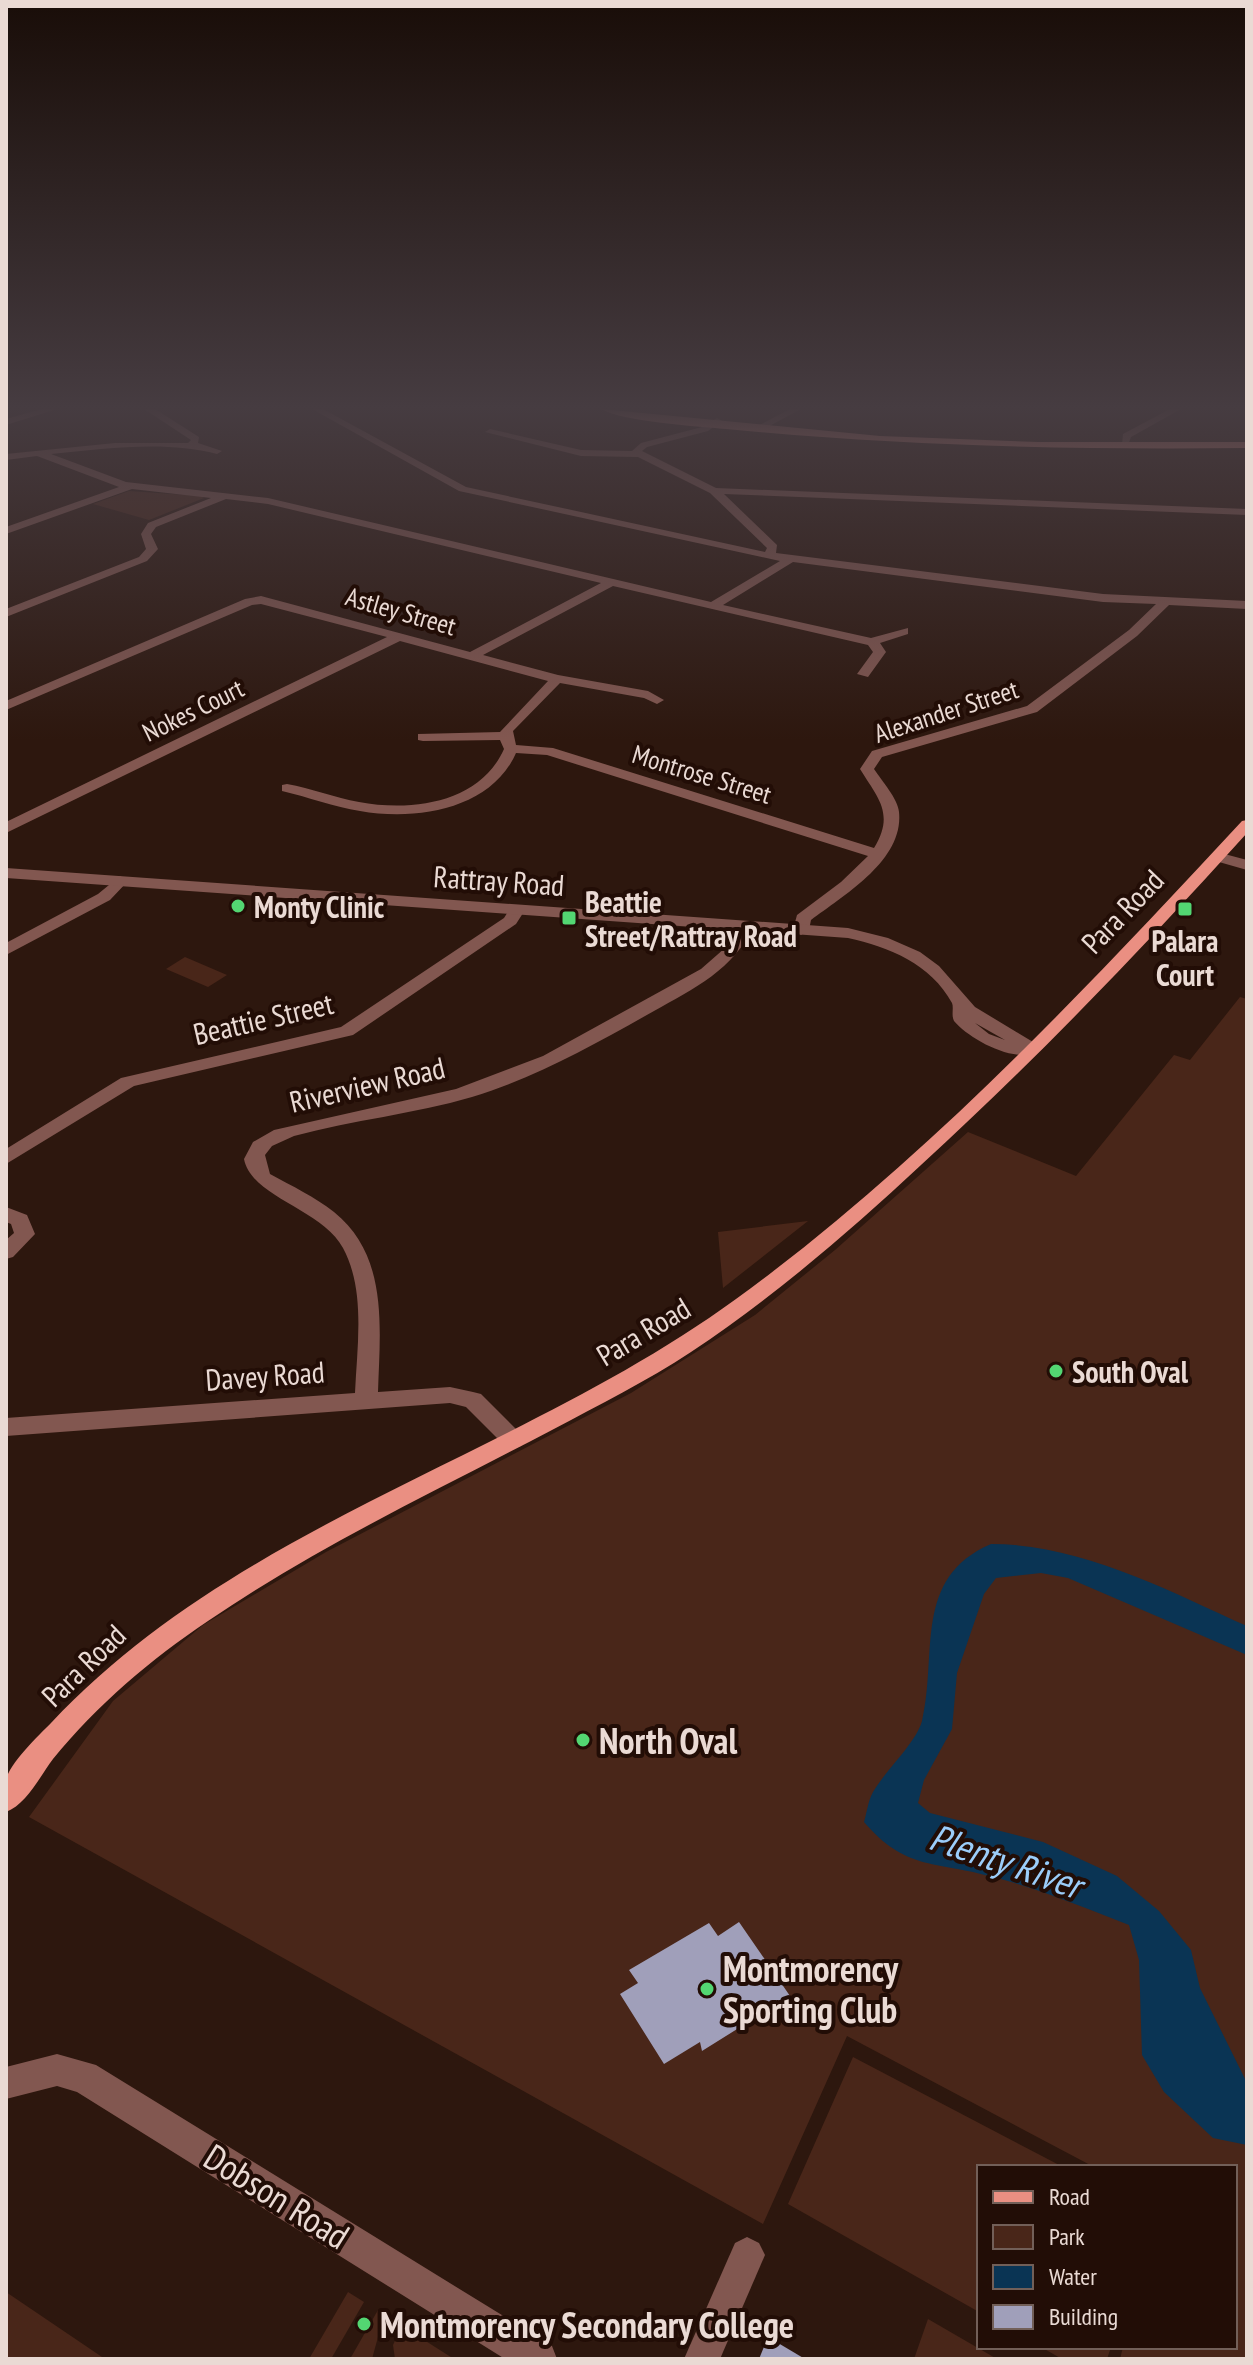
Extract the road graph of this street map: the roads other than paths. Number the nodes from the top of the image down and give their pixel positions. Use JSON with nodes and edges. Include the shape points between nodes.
{"nodes":[{"id":1,"x":38,"y":519,"type":"edge"},
{"id":2,"x":166,"y":519,"type":"edge"},
{"id":3,"x":341,"y":519,"type":"edge"},
{"id":4,"x":602,"y":519,"type":"edge"},
{"id":5,"x":744,"y":519,"type":"edge"},
{"id":6,"x":6,"y":531,"type":"edge"},
{"id":7,"x":769,"y":556,"type":"junction"},
{"id":8,"x":789,"y":560,"type":"junction"},
{"id":9,"x":614,"y":581,"type":"junction"},
{"id":10,"x":1166,"y":601,"type":"junction"},
{"id":11,"x":714,"y":605,"type":"junction"},
{"id":12,"x":1247,"y":605,"type":"edge"},
{"id":13,"x":6,"y":613,"type":"edge"},
{"id":14,"x":904,"y":631,"type":"dead end"},
{"id":15,"x":400,"y":636,"type":"junction"},
{"id":16,"x":872,"y":642,"type":"junction"},
{"id":17,"x":472,"y":656,"type":"junction"},
{"id":18,"x":863,"y":674,"type":"dead end"},
{"id":19,"x":557,"y":679,"type":"junction"},
{"id":20,"x":657,"y":700,"type":"dead end"},
{"id":21,"x":6,"y":706,"type":"edge"},
{"id":22,"x":423,"y":737,"type":"dead end"},
{"id":23,"x":508,"y":743,"type":"junction"},
{"id":24,"x":287,"y":788,"type":"dead end"},
{"id":25,"x":1247,"y":824,"type":"edge"},
{"id":26,"x":6,"y":828,"type":"edge"},
{"id":27,"x":878,"y":854,"type":"junction"},
{"id":28,"x":1217,"y":857,"type":"junction"},
{"id":29,"x":1247,"y":865,"type":"edge"},
{"id":30,"x":6,"y":873,"type":"edge"},
{"id":31,"x":120,"y":881,"type":"junction"},
{"id":32,"x":517,"y":910,"type":"junction"},
{"id":33,"x":745,"y":926,"type":"junction"},
{"id":34,"x":801,"y":930,"type":"junction"},
{"id":35,"x":6,"y":950,"type":"edge"},
{"id":36,"x":1034,"y":1048,"type":"junction"},
{"id":37,"x":6,"y":1158,"type":"edge"},
{"id":38,"x":6,"y":1214,"type":"edge"},
{"id":39,"x":6,"y":1252,"type":"edge"},
{"id":40,"x":366,"y":1400,"type":"junction"},
{"id":41,"x":6,"y":1427,"type":"edge"},
{"id":42,"x":513,"y":1440,"type":"junction"},
{"id":43,"x":6,"y":1799,"type":"edge"},
{"id":44,"x":6,"y":2083,"type":"edge"},
{"id":45,"x":747,"y":2255,"type":"dead end"},
{"id":46,"x":539,"y":2359,"type":"edge"},
{"id":47,"x":702,"y":2359,"type":"edge"}],
"edges":[{"from":1,"to":6,"type":"street"},
{"from":2,"to":13,"type":"street","via":[[146,534],[152,549],[138,562]]},
{"from":3,"to":9,"type":"street"},
{"from":4,"to":7,"type":"street"},
{"from":5,"to":7,"type":"street","via":[[773,547]]},
{"from":7,"to":8,"type":"street"},
{"from":8,"to":10,"type":"street"},
{"from":8,"to":11,"type":"street"},
{"from":9,"to":11,"type":"street"},
{"from":9,"to":17,"type":"street"},
{"from":10,"to":12,"type":"street"},
{"from":10,"to":27,"type":"street","name":"Alexander Street","via":[[1133,633],[1032,709],[877,754],[867,769],[892,816]]},
{"from":11,"to":16,"type":"street"},
{"from":14,"to":16,"type":"street"},
{"from":15,"to":17,"type":"street","name":"Astley Street"},
{"from":15,"to":21,"type":"street","name":"Astley Street","via":[[255,600]]},
{"from":15,"to":26,"type":"street","name":"Nokes Court"},
{"from":16,"to":18,"type":"street","via":[[880,652]]},
{"from":17,"to":19,"type":"street","name":"Astley Street"},
{"from":19,"to":20,"type":"street","name":"Astley Street"},
{"from":19,"to":23,"type":"street"},
{"from":22,"to":23,"type":"street","name":"Montrose Street"},
{"from":23,"to":24,"type":"street","via":[[504,769],[450,801],[409,809],[360,807]]},
{"from":23,"to":27,"type":"street","name":"Montrose Street"},
{"from":25,"to":28,"type":"main road","name":"Para Road"},
{"from":27,"to":34,"type":"street","name":"Alexander Street","via":[[803,918]]},
{"from":28,"to":29,"type":"street"},
{"from":28,"to":36,"type":"main road","name":"Para Road"},
{"from":30,"to":31,"type":"street","name":"Rattray Road"},
{"from":31,"to":32,"type":"street","name":"Rattray Road"},
{"from":31,"to":35,"type":"street","via":[[104,897]]},
{"from":32,"to":33,"type":"street","name":"Rattray Road"},
{"from":32,"to":37,"type":"street","name":"Beattie Street","via":[[510,921],[347,1031],[128,1082]]},
{"from":33,"to":34,"type":"street","name":"Rattray Road"},
{"from":33,"to":40,"type":"street","name":"Riverview Road","via":[[721,960],[690,983],[599,1035],[502,1080],[465,1093],[328,1121],[259,1147],[253,1159],[263,1178],[336,1225],[361,1267],[368,1299]]},
{"from":34,"to":36,"type":"street","name":"Rattray Road","via":[[878,939],[909,953],[931,968],[962,1005],[960,1017],[979,1037],[1003,1047]]},
{"from":36,"to":42,"type":"main road","name":"Para Road","via":[[867,1205],[758,1296],[657,1363]]},
{"from":38,"to":39,"type":"street","via":[[20,1220],[25,1234]]},
{"from":40,"to":41,"type":"street","name":"Davey Road"},
{"from":40,"to":42,"type":"street","name":"Davey Road","via":[[466,1397]]},
{"from":42,"to":43,"type":"main road","name":"Para Road","via":[[312,1544],[182,1621],[95,1693]]},
{"from":44,"to":46,"type":"street","name":"Dobson Road","via":[[57,2070],[84,2077]]},
{"from":45,"to":47,"type":"street"}]}
